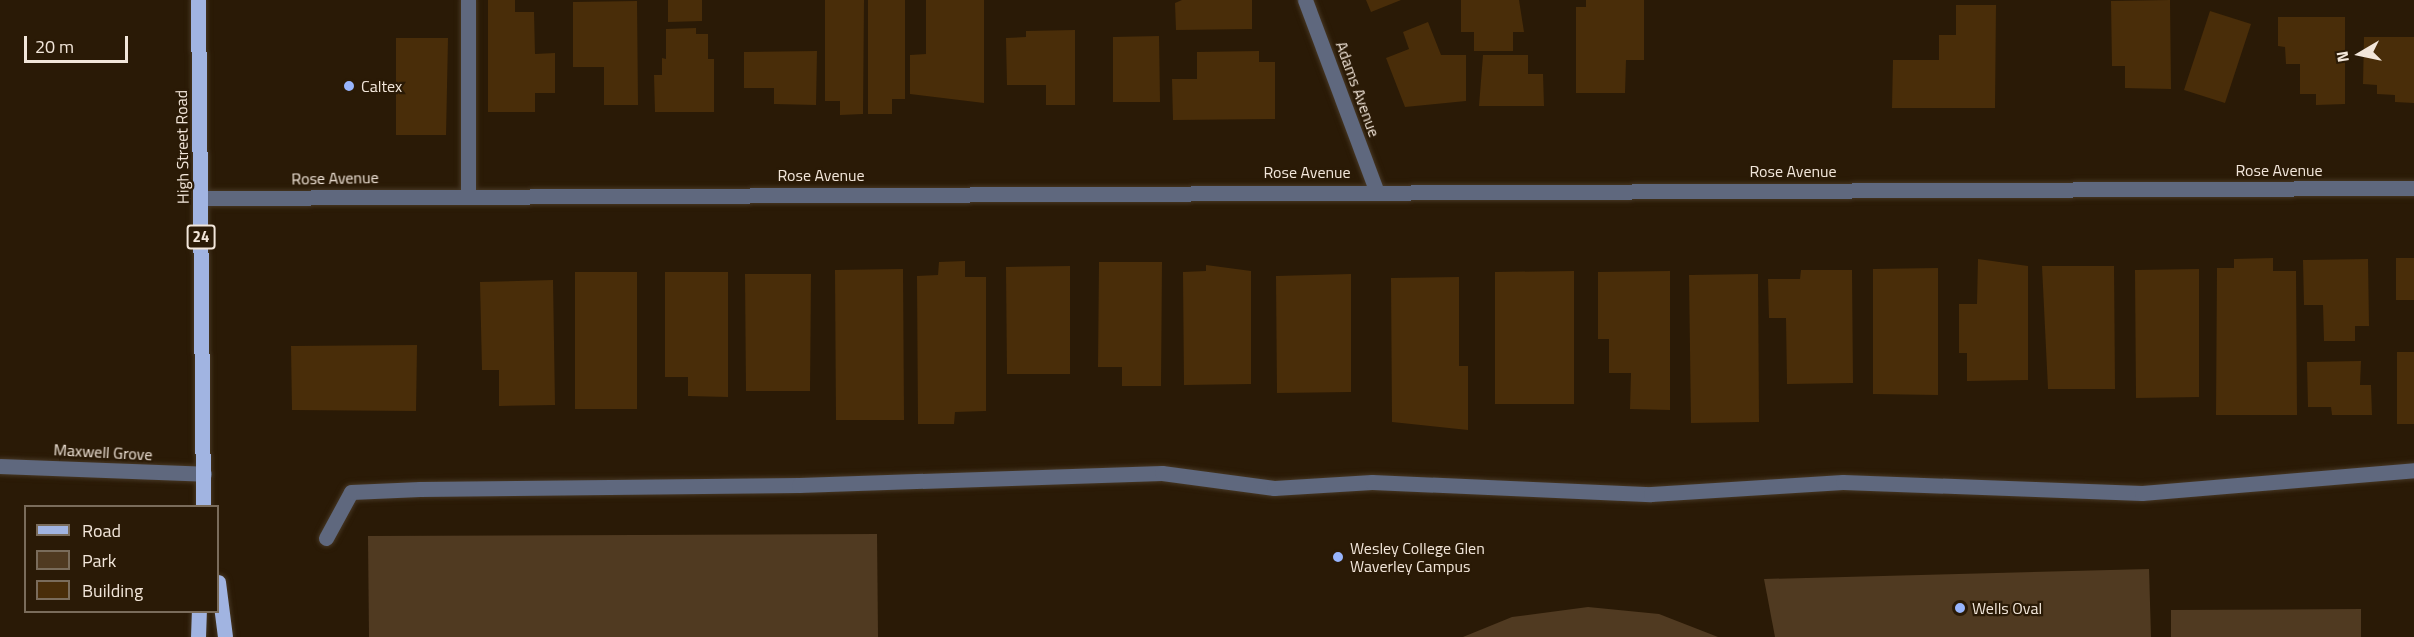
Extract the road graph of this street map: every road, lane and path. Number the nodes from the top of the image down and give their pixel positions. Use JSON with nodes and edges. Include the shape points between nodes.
{"nodes":[{"id":1,"x":198,"y":0,"type":"edge"},
{"id":2,"x":468,"y":0,"type":"edge"},
{"id":3,"x":1305,"y":0,"type":"edge"},
{"id":4,"x":2414,"y":188,"type":"edge"},
{"id":5,"x":1376,"y":190,"type":"junction"},
{"id":6,"x":468,"y":194,"type":"junction"},
{"id":7,"x":201,"y":198,"type":"junction"},
{"id":8,"x":0,"y":465,"type":"edge"},
{"id":9,"x":2414,"y":470,"type":"edge"},
{"id":10,"x":204,"y":474,"type":"junction"},
{"id":11,"x":202,"y":505,"type":"edge"},
{"id":12,"x":208,"y":505,"type":"edge"},
{"id":13,"x":326,"y":538,"type":"dead end"},
{"id":14,"x":219,"y":590,"type":"edge"},
{"id":15,"x":199,"y":613,"type":"edge"},
{"id":16,"x":198,"y":637,"type":"edge"},
{"id":17,"x":225,"y":637,"type":"edge"}],
"edges":[{"from":1,"to":7,"type":"main road","name":"High Street Road","number":"24"},
{"from":2,"to":6,"type":"street"},
{"from":3,"to":5,"type":"street","name":"Adams Avenue"},
{"from":4,"to":5,"type":"street","name":"Rose Avenue"},
{"from":5,"to":6,"type":"street","name":"Rose Avenue"},
{"from":6,"to":7,"type":"street","name":"Rose Avenue"},
{"from":7,"to":10,"type":"main road","name":"High Street Road","number":"24"},
{"from":8,"to":10,"type":"street","name":"Maxwell Grove"},
{"from":9,"to":13,"type":"street","via":[[2142,493],[1843,482],[1652,494],[1372,482],[1274,488],[1162,473],[799,485],[420,489],[351,492]]},
{"from":10,"to":11,"type":"main road","name":"High Street Road","number":"24"},
{"from":10,"to":12,"type":"main road","name":"High Street Road","number":"24"},
{"from":14,"to":17,"type":"main road"},
{"from":15,"to":16,"type":"main road"}]}
